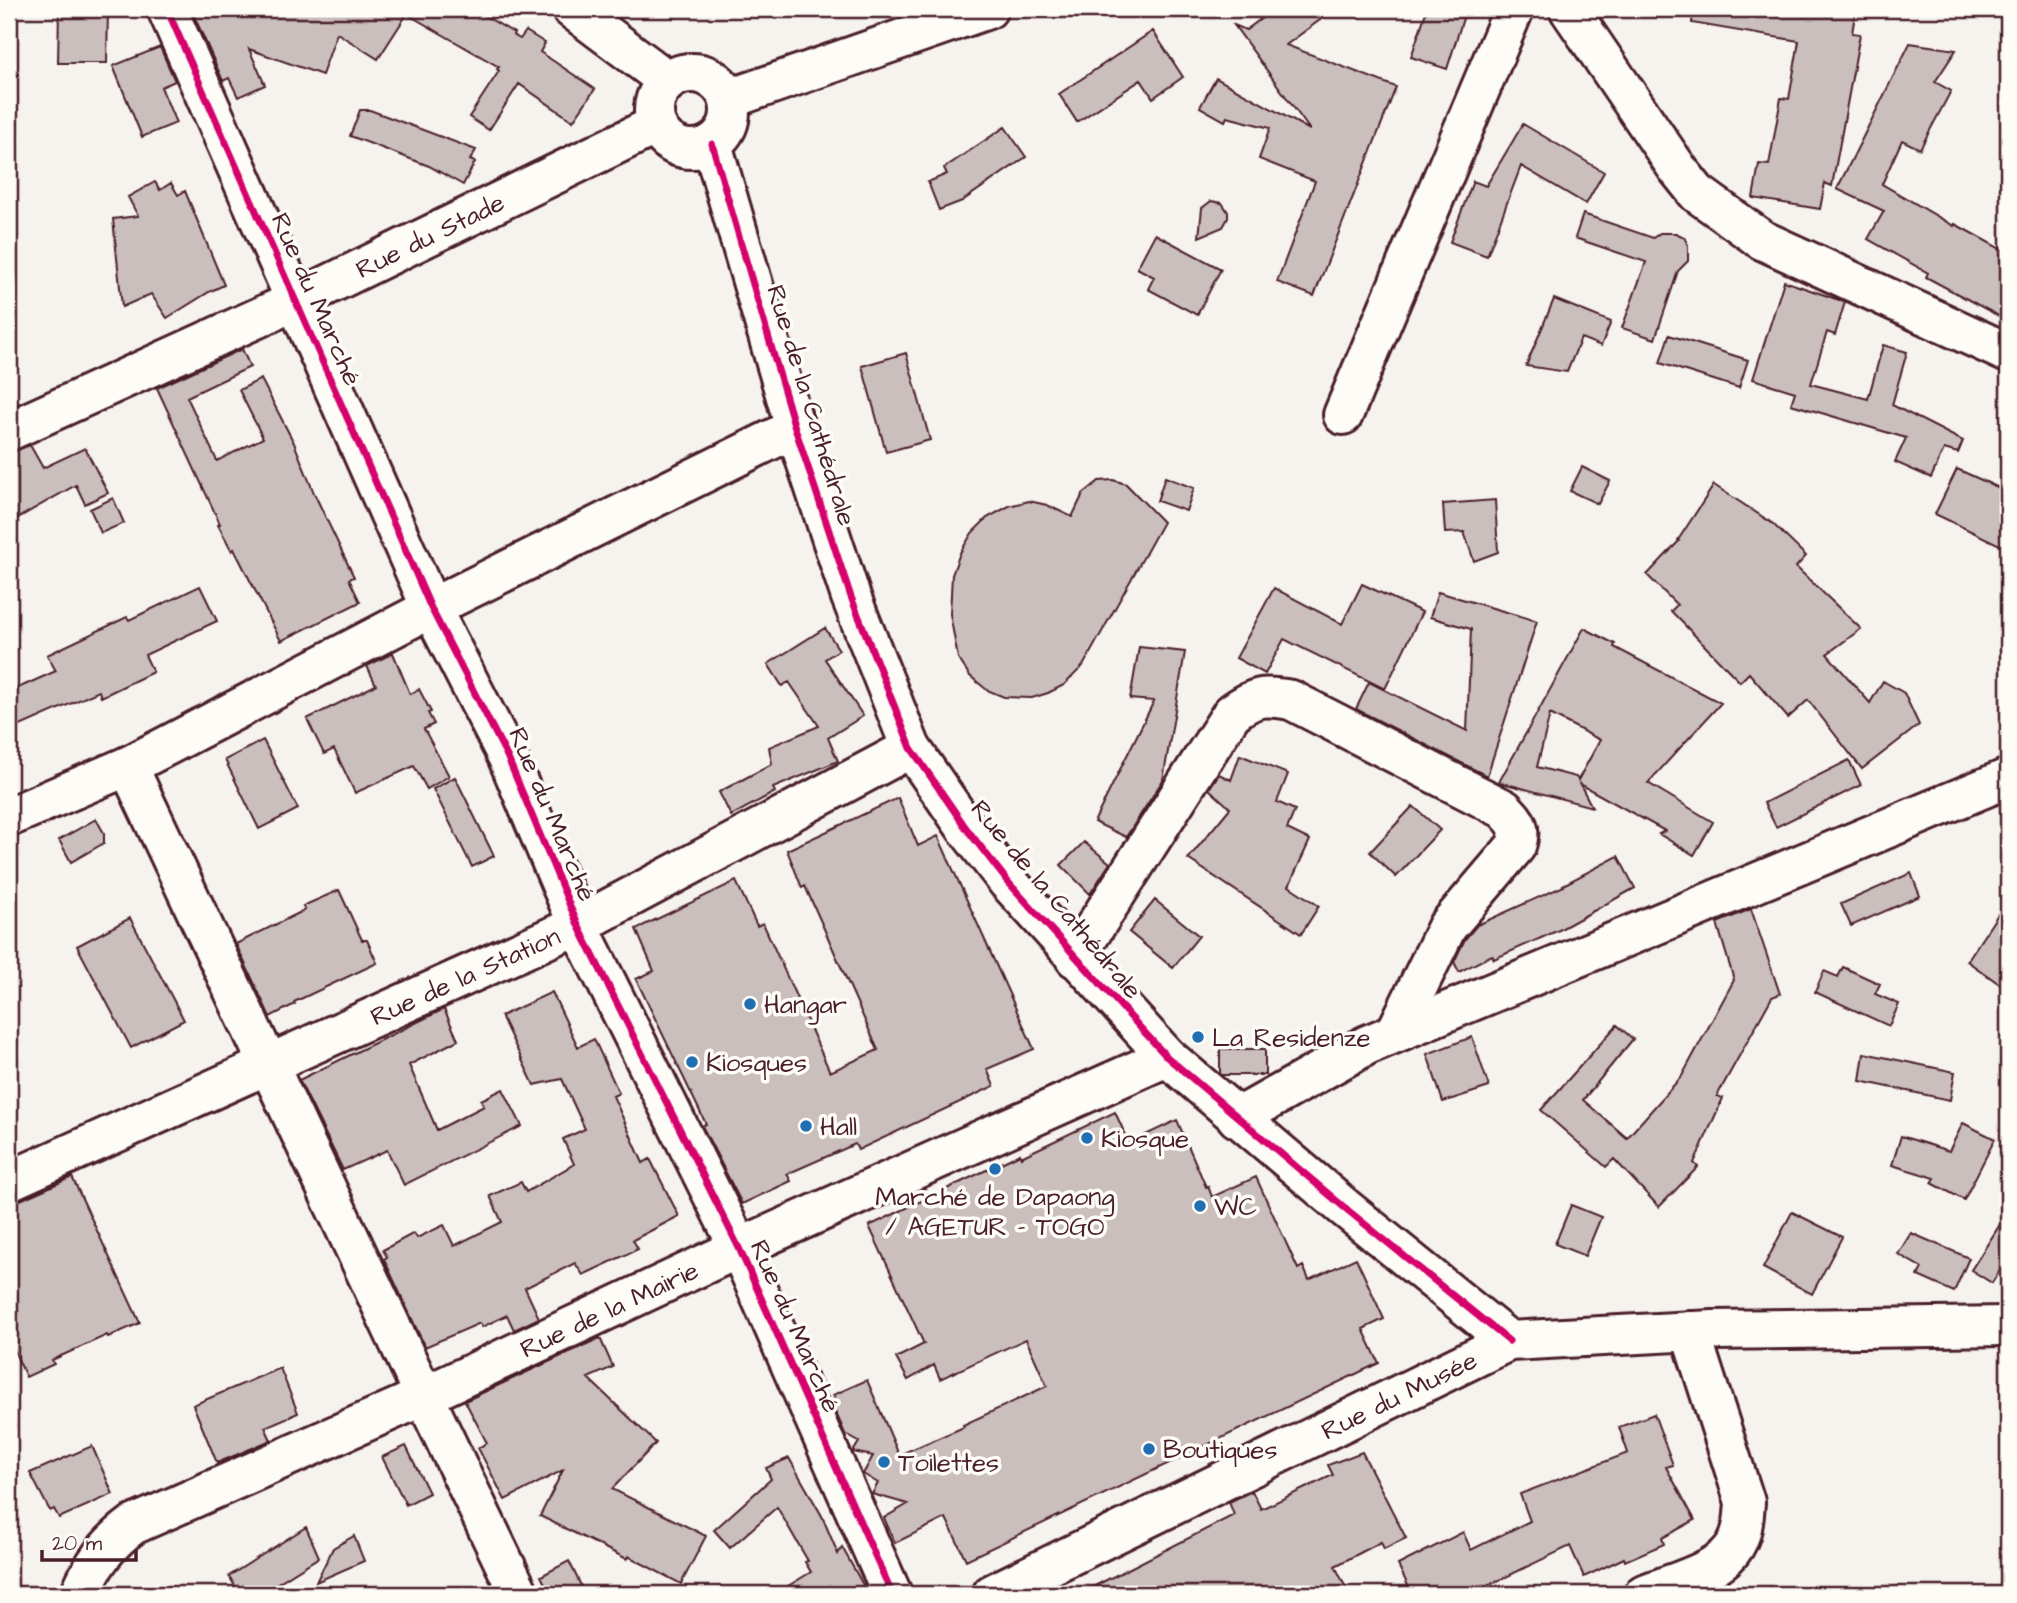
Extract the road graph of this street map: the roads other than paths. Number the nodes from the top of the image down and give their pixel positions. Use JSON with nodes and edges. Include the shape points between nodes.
{"nodes":[{"id":1,"x":167,"y":9,"type":"edge"},
{"id":2,"x":572,"y":9,"type":"edge"},
{"id":3,"x":988,"y":9,"type":"edge"},
{"id":4,"x":1514,"y":9,"type":"edge"},
{"id":5,"x":1569,"y":9,"type":"edge"},
{"id":6,"x":668,"y":81,"type":"junction"},
{"id":7,"x":729,"y":99,"type":"junction"},
{"id":8,"x":656,"y":125,"type":"junction"},
{"id":9,"x":712,"y":144,"type":"junction"},
{"id":10,"x":295,"y":301,"type":"junction"},
{"id":11,"x":2008,"y":353,"type":"edge"},
{"id":12,"x":1343,"y":415,"type":"dead end"},
{"id":13,"x":795,"y":428,"type":"junction"},
{"id":14,"x":9,"y":431,"type":"edge"},
{"id":15,"x":431,"y":608,"type":"junction"},
{"id":16,"x":911,"y":748,"type":"junction"},
{"id":17,"x":128,"y":766,"type":"junction"},
{"id":18,"x":2008,"y":778,"type":"edge"},
{"id":19,"x":9,"y":817,"type":"edge"},
{"id":20,"x":578,"y":925,"type":"junction"},
{"id":21,"x":1075,"y":958,"type":"junction"},
{"id":22,"x":1396,"y":1032,"type":"junction"},
{"id":23,"x":1167,"y":1057,"type":"junction"},
{"id":24,"x":267,"y":1065,"type":"junction"},
{"id":25,"x":1237,"y":1118,"type":"junction"},
{"id":26,"x":9,"y":1181,"type":"edge"},
{"id":27,"x":739,"y":1248,"type":"junction"},
{"id":28,"x":2008,"y":1326,"type":"edge"},
{"id":29,"x":1690,"y":1331,"type":"junction"},
{"id":30,"x":1509,"y":1342,"type":"junction"},
{"id":31,"x":424,"y":1396,"type":"junction"},
{"id":32,"x":80,"y":1594,"type":"edge"},
{"id":33,"x":520,"y":1594,"type":"edge"},
{"id":34,"x":892,"y":1594,"type":"edge"},
{"id":35,"x":992,"y":1594,"type":"edge"},
{"id":36,"x":1644,"y":1594,"type":"edge"}],
"edges":[{"from":1,"to":10,"type":"street","name":"Rue du Marché"},
{"from":2,"to":6,"type":"street"},
{"from":3,"to":7,"type":"street"},
{"from":4,"to":12,"type":"street"},
{"from":5,"to":11,"type":"street","via":[[1678,169],[1720,212],[1762,240]]},
{"from":6,"to":7,"type":"street","via":[[679,75],[703,74],[723,88]]},
{"from":6,"to":8,"type":"street","via":[[655,102]]},
{"from":7,"to":9,"type":"street","via":[[728,124]]},
{"from":8,"to":9,"type":"street","via":[[674,145],[700,149]]},
{"from":8,"to":10,"type":"street","name":"Rue du Stade"},
{"from":9,"to":13,"type":"street","name":"Rue de la Cathédrale"},
{"from":10,"to":14,"type":"street","name":"Rue du Stade"},
{"from":10,"to":15,"type":"street","name":"Rue du Marché"},
{"from":13,"to":15,"type":"street"},
{"from":13,"to":16,"type":"street","name":"Rue de la Cathédrale","via":[[851,597]]},
{"from":15,"to":17,"type":"street"},
{"from":15,"to":20,"type":"street","name":"Rue du Marché","via":[[507,756]]},
{"from":16,"to":20,"type":"street","name":"Rue de la Station"},
{"from":16,"to":21,"type":"street","name":"Rue de la Cathédrale","via":[[1008,882]]},
{"from":17,"to":19,"type":"street"},
{"from":17,"to":24,"type":"street"},
{"from":18,"to":22,"type":"street"},
{"from":20,"to":24,"type":"street","name":"Rue de la Station"},
{"from":20,"to":27,"type":"street","name":"Rue du Marché"},
{"from":21,"to":22,"type":"street","via":[[1232,713],[1250,700],[1266,696],[1291,700],[1504,809],[1520,833],[1516,846],[1447,927]]},
{"from":21,"to":23,"type":"street","name":"Rue de la Cathédrale"},
{"from":22,"to":25,"type":"street"},
{"from":23,"to":25,"type":"street","name":"Rue de la Cathédrale"},
{"from":23,"to":27,"type":"street","name":"Rue de la Mairie"},
{"from":24,"to":26,"type":"street","name":"Rue de la Station"},
{"from":24,"to":31,"type":"street"},
{"from":25,"to":30,"type":"street","name":"Rue de la Cathédrale"},
{"from":27,"to":31,"type":"street","name":"Rue de la Mairie"},
{"from":27,"to":34,"type":"street","name":"Rue du Marché"},
{"from":28,"to":29,"type":"street","name":"Rue du Musée"},
{"from":29,"to":30,"type":"street","name":"Rue du Musée"},
{"from":29,"to":36,"type":"street","via":[[1745,1502],[1743,1526],[1733,1549],[1715,1565]]},
{"from":30,"to":35,"type":"street","name":"Rue du Musée"},
{"from":31,"to":32,"type":"street","name":"Rue de la Mairie","via":[[132,1525],[100,1555]]},
{"from":31,"to":33,"type":"street"}]}
